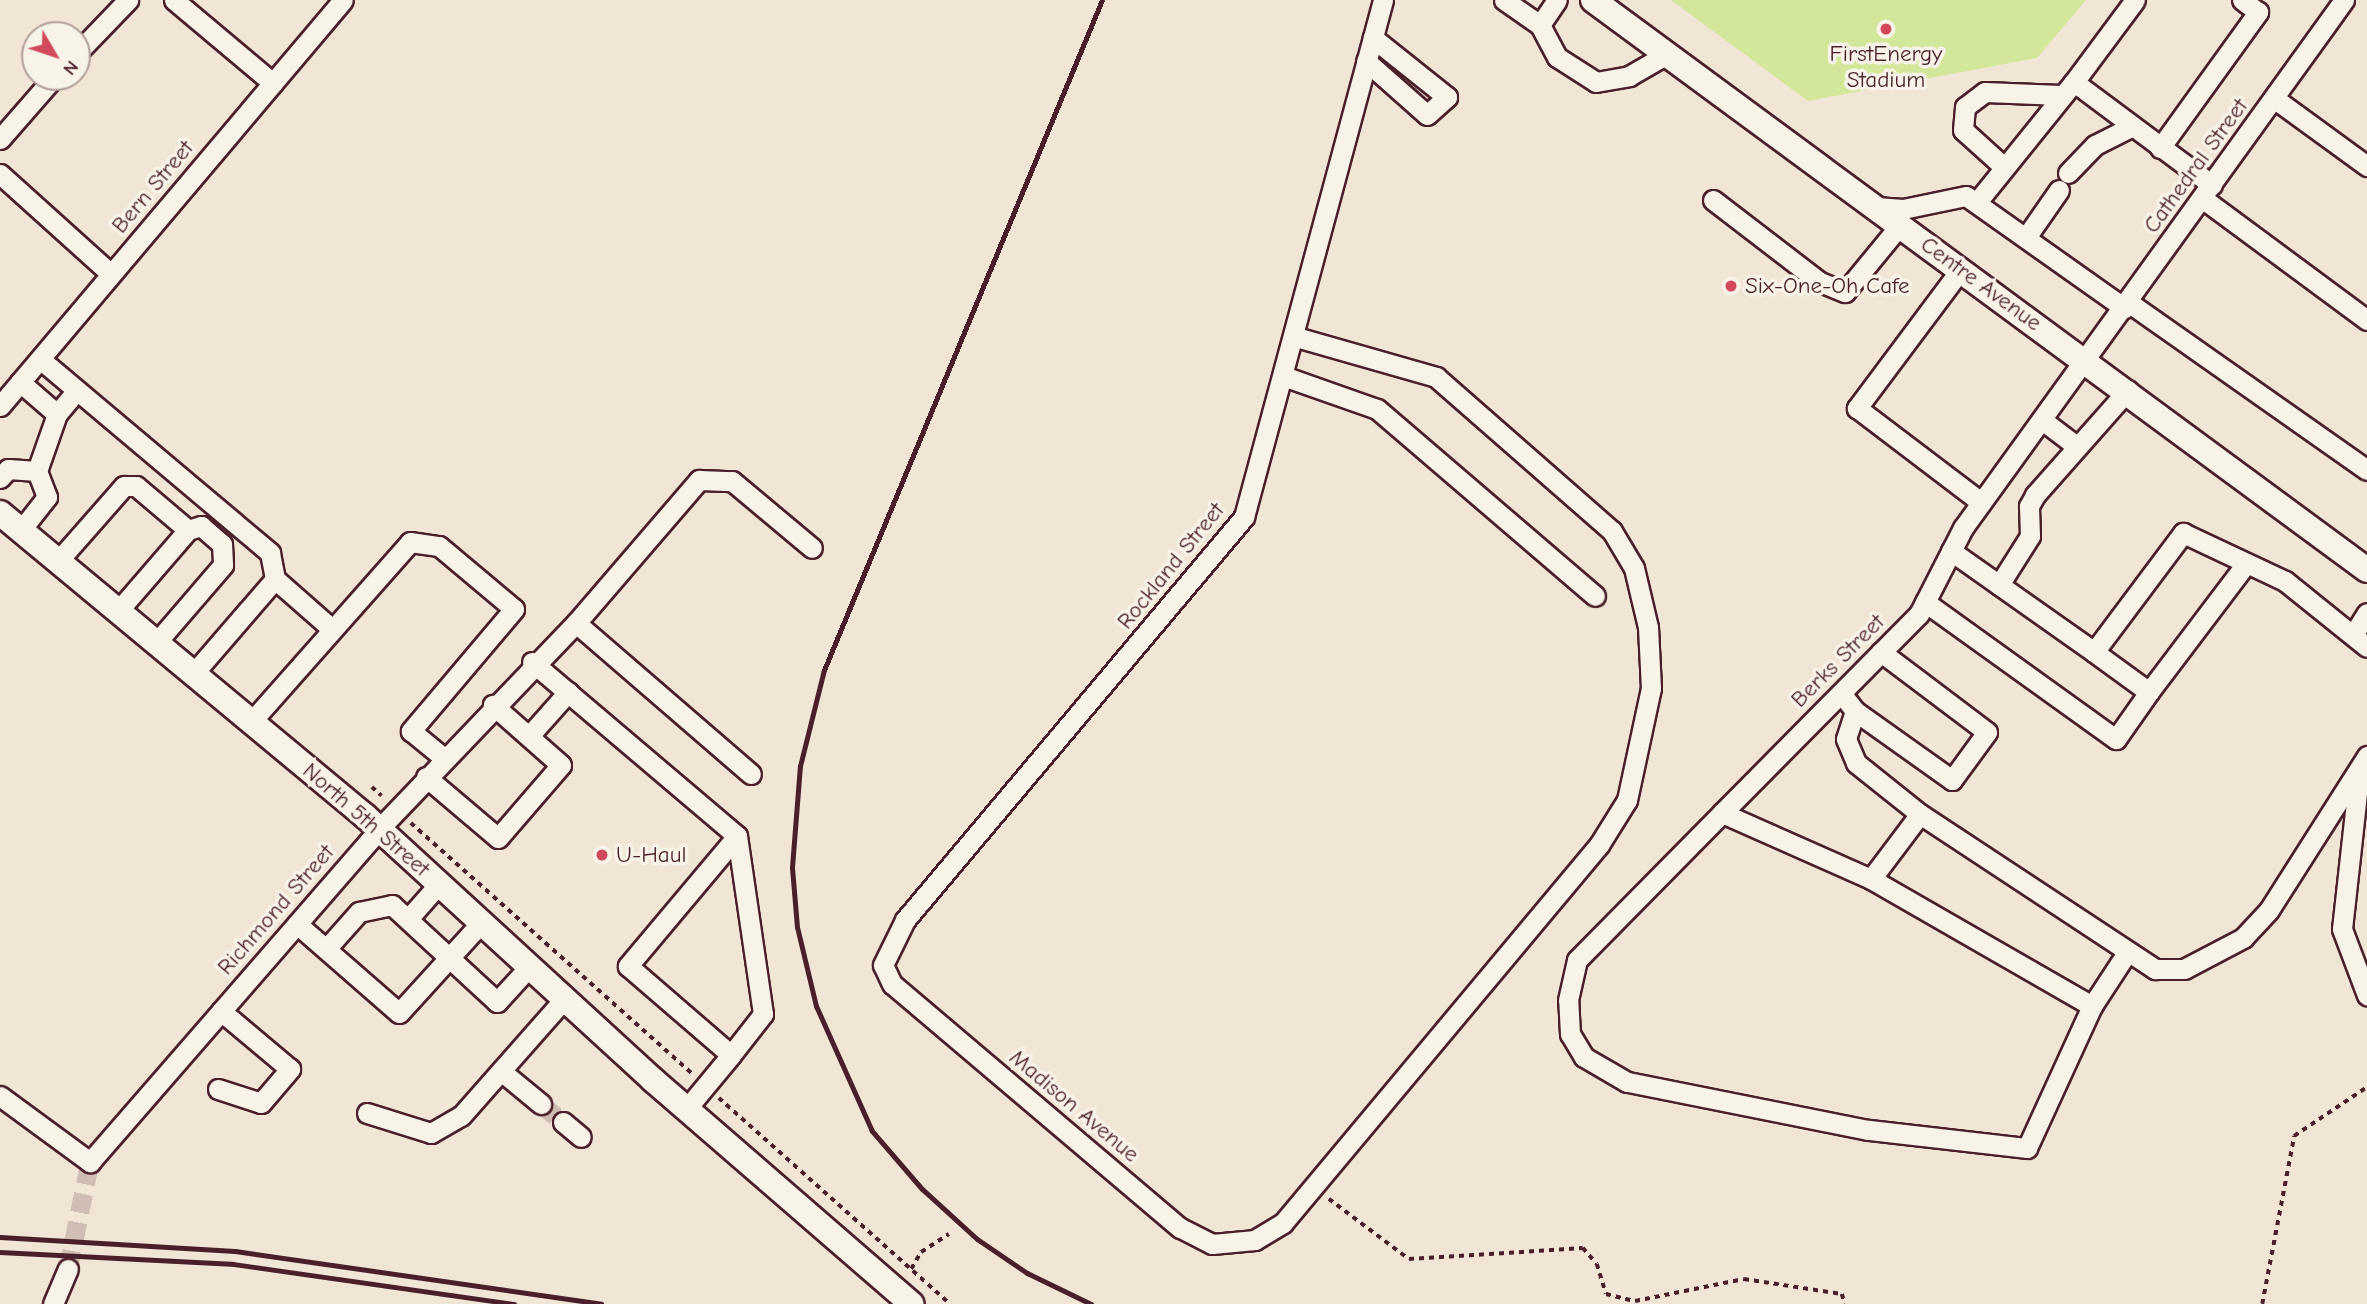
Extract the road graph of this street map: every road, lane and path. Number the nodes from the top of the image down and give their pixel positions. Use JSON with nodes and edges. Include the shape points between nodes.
{"nodes":[{"id":1,"x":128,"y":0,"type":"edge"},
{"id":2,"x":174,"y":0,"type":"edge"},
{"id":3,"x":343,"y":0,"type":"edge"},
{"id":4,"x":1383,"y":0,"type":"edge"},
{"id":5,"x":1504,"y":0,"type":"edge"},
{"id":6,"x":1557,"y":0,"type":"edge"},
{"id":7,"x":1593,"y":0,"type":"edge"},
{"id":8,"x":2135,"y":0,"type":"edge"},
{"id":9,"x":2242,"y":0,"type":"edge"},
{"id":10,"x":2343,"y":0,"type":"edge"},
{"id":11,"x":1540,"y":25,"type":"junction"},
{"id":12,"x":91,"y":38,"type":"edge"},
{"id":13,"x":1373,"y":38,"type":"junction"},
{"id":14,"x":1667,"y":54,"type":"junction"},
{"id":15,"x":1366,"y":61,"type":"junction"},
{"id":16,"x":273,"y":83,"type":"junction"},
{"id":17,"x":2067,"y":89,"type":"junction"},
{"id":18,"x":42,"y":91,"type":"edge"},
{"id":19,"x":2274,"y":99,"type":"junction"},
{"id":20,"x":2131,"y":127,"type":"junction"},
{"id":21,"x":0,"y":139,"type":"edge"},
{"id":22,"x":2160,"y":148,"type":"junction"},
{"id":23,"x":2367,"y":166,"type":"edge"},
{"id":24,"x":2004,"y":167,"type":"junction"},
{"id":25,"x":0,"y":174,"type":"edge"},
{"id":26,"x":2207,"y":192,"type":"junction"},
{"id":27,"x":1713,"y":200,"type":"dead end"},
{"id":28,"x":1978,"y":202,"type":"junction"},
{"id":29,"x":1876,"y":207,"type":"junction"},
{"id":30,"x":1900,"y":225,"type":"junction"},
{"id":31,"x":2027,"y":236,"type":"junction"},
{"id":32,"x":1961,"y":269,"type":"junction"},
{"id":33,"x":111,"y":274,"type":"junction"},
{"id":34,"x":2126,"y":305,"type":"junction"},
{"id":35,"x":2367,"y":320,"type":"edge"},
{"id":36,"x":1296,"y":337,"type":"junction"},
{"id":37,"x":40,"y":359,"type":"junction"},
{"id":38,"x":2087,"y":360,"type":"junction"},
{"id":39,"x":1286,"y":377,"type":"junction"},
{"id":40,"x":20,"y":382,"type":"junction"},
{"id":41,"x":2128,"y":390,"type":"junction"},
{"id":42,"x":76,"y":391,"type":"junction"},
{"id":43,"x":0,"y":406,"type":"edge"},
{"id":44,"x":57,"y":414,"type":"junction"},
{"id":45,"x":2042,"y":420,"type":"junction"},
{"id":46,"x":2074,"y":444,"type":"junction"},
{"id":47,"x":2367,"y":470,"type":"edge"},
{"id":48,"x":37,"y":471,"type":"junction"},
{"id":49,"x":0,"y":478,"type":"edge"},
{"id":50,"x":1982,"y":502,"type":"junction"},
{"id":51,"x":0,"y":513,"type":"edge"},
{"id":52,"x":21,"y":530,"type":"junction"},
{"id":53,"x":188,"y":530,"type":"junction"},
{"id":54,"x":811,"y":548,"type":"dead end"},
{"id":55,"x":1951,"y":551,"type":"junction"},
{"id":56,"x":58,"y":561,"type":"junction"},
{"id":57,"x":2245,"y":565,"type":"junction"},
{"id":58,"x":2367,"y":570,"type":"edge"},
{"id":59,"x":275,"y":579,"type":"junction"},
{"id":60,"x":1999,"y":585,"type":"junction"},
{"id":61,"x":1595,"y":596,"type":"dead end"},
{"id":62,"x":1925,"y":602,"type":"junction"},
{"id":63,"x":118,"y":611,"type":"junction"},
{"id":64,"x":2367,"y":613,"type":"edge"},
{"id":65,"x":576,"y":623,"type":"junction"},
{"id":66,"x":332,"y":629,"type":"junction"},
{"id":67,"x":2361,"y":639,"type":"edge"},
{"id":68,"x":156,"y":643,"type":"junction"},
{"id":69,"x":1881,"y":652,"type":"junction"},
{"id":70,"x":2094,"y":652,"type":"junction"},
{"id":71,"x":532,"y":662,"type":"junction"},
{"id":72,"x":193,"y":674,"type":"junction"},
{"id":73,"x":568,"y":692,"type":"junction"},
{"id":74,"x":2149,"y":692,"type":"junction"},
{"id":75,"x":1841,"y":693,"type":"junction"},
{"id":76,"x":493,"y":705,"type":"junction"},
{"id":77,"x":1854,"y":710,"type":"junction"},
{"id":78,"x":251,"y":722,"type":"junction"},
{"id":79,"x":529,"y":736,"type":"junction"},
{"id":80,"x":444,"y":758,"type":"junction"},
{"id":81,"x":2363,"y":763,"type":"edge"},
{"id":82,"x":751,"y":774,"type":"dead end"},
{"id":83,"x":426,"y":777,"type":"junction"},
{"id":84,"x":372,"y":787,"type":"dead end"},
{"id":85,"x":397,"y":810,"type":"junction"},
{"id":86,"x":1722,"y":813,"type":"junction"},
{"id":87,"x":1920,"y":814,"type":"junction"},
{"id":88,"x":379,"y":829,"type":"junction"},
{"id":89,"x":737,"y":836,"type":"junction"},
{"id":90,"x":1871,"y":879,"type":"junction"},
{"id":91,"x":439,"y":884,"type":"junction"},
{"id":92,"x":408,"y":919,"type":"junction"},
{"id":93,"x":481,"y":923,"type":"junction"},
{"id":94,"x":297,"y":924,"type":"junction"},
{"id":95,"x":326,"y":949,"type":"junction"},
{"id":96,"x":2126,"y":954,"type":"junction"},
{"id":97,"x":450,"y":957,"type":"junction"},
{"id":98,"x":883,"y":965,"type":"joint"},
{"id":99,"x":529,"y":967,"type":"junction"},
{"id":100,"x":2367,"y":995,"type":"edge"},
{"id":101,"x":564,"y":999,"type":"junction"},
{"id":102,"x":2092,"y":1006,"type":"junction"},
{"id":103,"x":221,"y":1011,"type":"junction"},
{"id":104,"x":731,"y":1055,"type":"junction"},
{"id":105,"x":501,"y":1071,"type":"junction"},
{"id":106,"x":705,"y":1086,"type":"junction"},
{"id":107,"x":2367,"y":1087,"type":"edge"},
{"id":108,"x":218,"y":1089,"type":"dead end"},
{"id":109,"x":0,"y":1096,"type":"edge"},
{"id":110,"x":541,"y":1104,"type":"tunnel mouth"},
{"id":111,"x":688,"y":1107,"type":"junction"},
{"id":112,"x":367,"y":1113,"type":"dead end"},
{"id":113,"x":563,"y":1122,"type":"tunnel mouth"},
{"id":114,"x":581,"y":1137,"type":"dead end"},
{"id":115,"x":1313,"y":1187,"type":"junction"},
{"id":116,"x":949,"y":1234,"type":"dead end"},
{"id":117,"x":68,"y":1269,"type":"tunnel mouth"},
{"id":118,"x":911,"y":1269,"type":"junction"},
{"id":119,"x":52,"y":1304,"type":"edge"},
{"id":120,"x":912,"y":1304,"type":"edge"},
{"id":121,"x":950,"y":1304,"type":"edge"},
{"id":122,"x":1845,"y":1304,"type":"edge"},
{"id":123,"x":2262,"y":1304,"type":"edge"}],
"edges":[{"from":1,"to":12,"type":"street"},
{"from":2,"to":16,"type":"street"},
{"from":3,"to":16,"type":"street","name":"Bern Street"},
{"from":4,"to":13,"type":"street","name":"Rockland Street"},
{"from":5,"to":11,"type":"street"},
{"from":6,"to":11,"type":"street"},
{"from":7,"to":14,"type":"main road","name":"Centre Avenue"},
{"from":8,"to":17,"type":"street"},
{"from":9,"to":22,"type":"street","via":[[2258,12]]},
{"from":10,"to":19,"type":"street","name":"Cathedral Street"},
{"from":11,"to":14,"type":"street","via":[[1557,57],[1596,82],[1629,76]]},
{"from":13,"to":15,"type":"street","name":"Rockland Street"},
{"from":13,"to":15,"type":"street","via":[[1447,97],[1427,115]]},
{"from":14,"to":29,"type":"main road","name":"Centre Avenue"},
{"from":15,"to":36,"type":"street","name":"Rockland Street"},
{"from":16,"to":33,"type":"street","name":"Bern Street"},
{"from":17,"to":20,"type":"street"},
{"from":17,"to":24,"type":"street"},
{"from":17,"to":24,"type":"street","via":[[1985,92],[1965,107],[1963,130]]},
{"from":18,"to":21,"type":"street"},
{"from":19,"to":23,"type":"street"},
{"from":19,"to":26,"type":"street","name":"Cathedral Street"},
{"from":20,"to":22,"type":"street"},
{"from":20,"to":31,"type":"street","via":[[2095,145]]},
{"from":22,"to":26,"type":"street"},
{"from":24,"to":28,"type":"street"},
{"from":25,"to":33,"type":"street"},
{"from":26,"to":34,"type":"street","name":"Cathedral Street"},
{"from":26,"to":35,"type":"street"},
{"from":27,"to":30,"type":"street","via":[[1820,282],[1845,292]]},
{"from":28,"to":29,"type":"street","via":[[1949,196],[1903,209]]},
{"from":28,"to":31,"type":"street"},
{"from":29,"to":30,"type":"main road","name":"Centre Avenue"},
{"from":30,"to":32,"type":"main road","name":"Centre Avenue"},
{"from":31,"to":34,"type":"street"},
{"from":32,"to":38,"type":"main road","name":"Centre Avenue"},
{"from":32,"to":50,"type":"street","via":[[1857,408]]},
{"from":33,"to":37,"type":"street","name":"Bern Street"},
{"from":34,"to":38,"type":"street","name":"Cathedral Street"},
{"from":34,"to":47,"type":"street","via":[[2311,437],[2328,441]]},
{"from":36,"to":39,"type":"street","name":"Rockland Street"},
{"from":36,"to":115,"type":"street","via":[[1436,377],[1612,531],[1634,568],[1648,627],[1651,688],[1627,800],[1599,845]]},
{"from":37,"to":40,"type":"street","name":"Bern Street"},
{"from":37,"to":42,"type":"street"},
{"from":38,"to":41,"type":"main road","name":"Centre Avenue"},
{"from":38,"to":45,"type":"street","name":"Berks Street"},
{"from":39,"to":61,"type":"street","via":[[1377,410]]},
{"from":39,"to":98,"type":"street","name":"Rockland Street","via":[[1244,517],[905,920]]},
{"from":40,"to":43,"type":"street","name":"Bern Street"},
{"from":40,"to":44,"type":"street"},
{"from":41,"to":46,"type":"street","via":[[2096,431]]},
{"from":41,"to":58,"type":"main road","name":"Centre Avenue"},
{"from":42,"to":44,"type":"street"},
{"from":42,"to":59,"type":"street","via":[[270,553]]},
{"from":44,"to":48,"type":"street"},
{"from":45,"to":46,"type":"street"},
{"from":45,"to":50,"type":"street","name":"Berks Street"},
{"from":46,"to":60,"type":"street","via":[[2029,506],[2030,536]]},
{"from":48,"to":49,"type":"street","via":[[8,469]]},
{"from":48,"to":52,"type":"street","via":[[47,497]]},
{"from":50,"to":55,"type":"street","name":"Berks Street"},
{"from":51,"to":52,"type":"main road","name":"North 5th Street"},
{"from":52,"to":56,"type":"main road","name":"North 5th Street"},
{"from":53,"to":56,"type":"street","via":[[136,486],[124,486]]},
{"from":53,"to":63,"type":"street"},
{"from":53,"to":68,"type":"street","via":[[201,526],[222,544],[223,565]]},
{"from":54,"to":65,"type":"street","name":"Richmond Street","via":[[732,481],[699,480]]},
{"from":55,"to":60,"type":"street"},
{"from":55,"to":62,"type":"street","name":"Berks Street"},
{"from":56,"to":63,"type":"main road","name":"North 5th Street"},
{"from":57,"to":67,"type":"street","via":[[2285,581]]},
{"from":57,"to":70,"type":"street","via":[[2183,533]]},
{"from":57,"to":74,"type":"street"},
{"from":59,"to":66,"type":"street"},
{"from":59,"to":72,"type":"street"},
{"from":60,"to":70,"type":"street"},
{"from":62,"to":69,"type":"street","name":"Berks Street"},
{"from":62,"to":74,"type":"street","via":[[2116,739]]},
{"from":63,"to":68,"type":"main road","name":"North 5th Street"},
{"from":64,"to":67,"type":"street"},
{"from":65,"to":71,"type":"street","name":"Richmond Street"},
{"from":65,"to":82,"type":"street"},
{"from":66,"to":78,"type":"street"},
{"from":66,"to":80,"type":"street","via":[[410,542],[439,546],[514,609],[411,731]]},
{"from":68,"to":72,"type":"main road","name":"North 5th Street"},
{"from":69,"to":75,"type":"street","name":"Berks Street"},
{"from":69,"to":77,"type":"street","via":[[1987,733],[1952,780]]},
{"from":70,"to":74,"type":"street"},
{"from":71,"to":73,"type":"street"},
{"from":71,"to":76,"type":"street","name":"Richmond Street"},
{"from":72,"to":78,"type":"main road","name":"North 5th Street"},
{"from":73,"to":79,"type":"street"},
{"from":73,"to":89,"type":"street"},
{"from":75,"to":77,"type":"street"},
{"from":75,"to":86,"type":"street","name":"Berks Street"},
{"from":76,"to":79,"type":"street"},
{"from":76,"to":80,"type":"street","name":"Richmond Street"},
{"from":77,"to":87,"type":"street","via":[[1847,752]]},
{"from":78,"to":88,"type":"main road","name":"North 5th Street"},
{"from":79,"to":83,"type":"street","via":[[561,765],[498,838]]},
{"from":80,"to":83,"type":"street","name":"Richmond Street"},
{"from":81,"to":96,"type":"street","via":[[2269,910],[2243,938],[2184,969],[2155,969]]},
{"from":81,"to":100,"type":"street","via":[[2342,929]]},
{"from":83,"to":85,"type":"street","name":"Richmond Street"},
{"from":84,"to":85,"type":"path"},
{"from":85,"to":88,"type":"street","name":"Richmond Street"},
{"from":85,"to":106,"type":"path"},
{"from":86,"to":90,"type":"street"},
{"from":86,"to":102,"type":"street","name":"Berks Street","via":[[1577,960],[1567,999],[1570,1034],[1584,1057],[1627,1082],[1868,1129],[2027,1148]]},
{"from":87,"to":90,"type":"street"},
{"from":87,"to":96,"type":"street"},
{"from":88,"to":91,"type":"main road","name":"North 5th Street"},
{"from":88,"to":94,"type":"street","name":"Richmond Street"},
{"from":89,"to":104,"type":"street","via":[[763,1014]]},
{"from":89,"to":104,"type":"street","via":[[628,966]]},
{"from":90,"to":102,"type":"street"},
{"from":91,"to":92,"type":"street"},
{"from":91,"to":93,"type":"main road","name":"North 5th Street"},
{"from":92,"to":95,"type":"street","via":[[392,905],[359,912]]},
{"from":92,"to":97,"type":"street"},
{"from":93,"to":97,"type":"street"},
{"from":93,"to":99,"type":"main road","name":"North 5th Street"},
{"from":94,"to":95,"type":"street"},
{"from":94,"to":103,"type":"street","name":"Richmond Street"},
{"from":95,"to":97,"type":"street","via":[[399,1013]]},
{"from":96,"to":102,"type":"street"},
{"from":97,"to":99,"type":"street","via":[[497,1002]]},
{"from":98,"to":115,"type":"street","name":"Madison Avenue","via":[[892,984],[1180,1228],[1212,1244],[1255,1240],[1283,1223]]},
{"from":99,"to":101,"type":"main road","name":"North 5th Street"},
{"from":101,"to":105,"type":"street"},
{"from":101,"to":111,"type":"main road","name":"North 5th Street"},
{"from":103,"to":108,"type":"street","via":[[290,1069],[261,1103]]},
{"from":103,"to":109,"type":"street","name":"Richmond Street","via":[[90,1162]]},
{"from":104,"to":106,"type":"street"},
{"from":105,"to":110,"type":"street"},
{"from":105,"to":112,"type":"street","via":[[461,1116],[431,1133]]},
{"from":106,"to":111,"type":"street"},
{"from":106,"to":118,"type":"path"},
{"from":107,"to":123,"type":"path","via":[[2294,1136]]},
{"from":111,"to":120,"type":"main road","name":"North 5th Street"},
{"from":113,"to":114,"type":"street"},
{"from":115,"to":122,"type":"path","via":[[1409,1259],[1583,1248],[1597,1264],[1606,1294],[1635,1301],[1744,1279],[1842,1294]]},
{"from":116,"to":118,"type":"path","via":[[921,1252]]},
{"from":117,"to":119,"type":"street"},
{"from":118,"to":121,"type":"path"}]}
